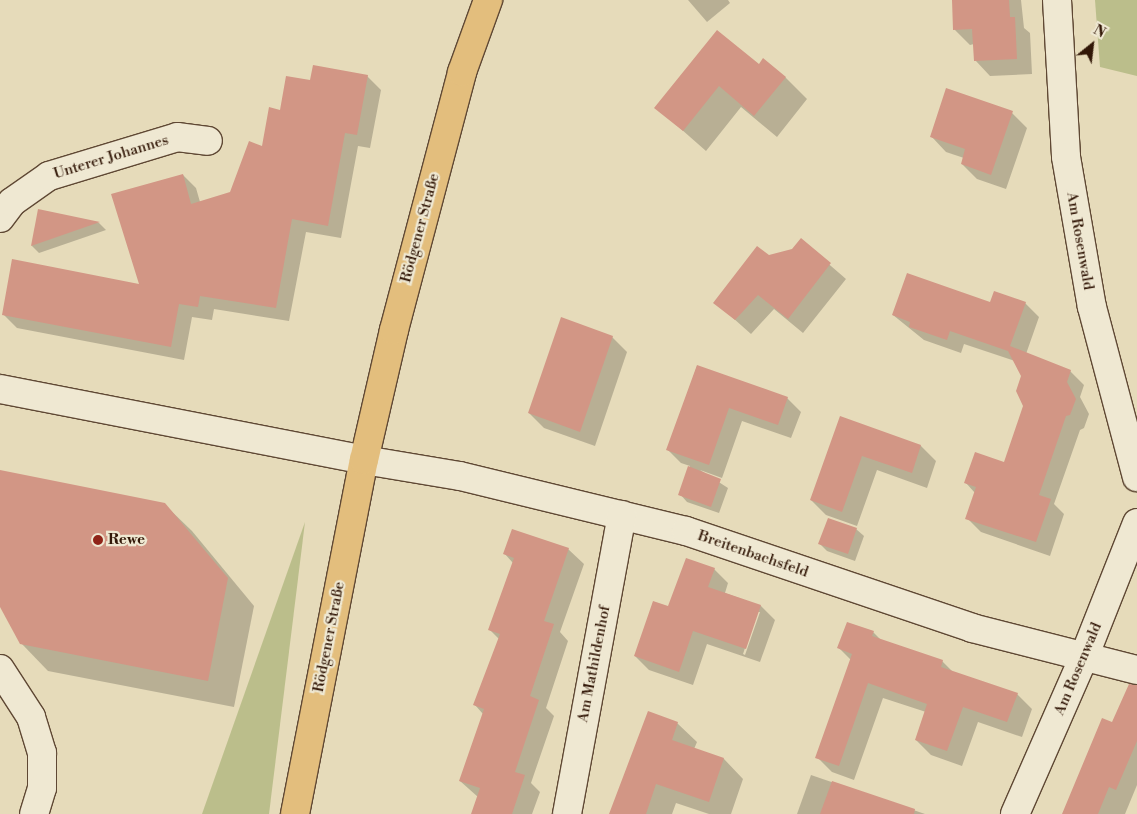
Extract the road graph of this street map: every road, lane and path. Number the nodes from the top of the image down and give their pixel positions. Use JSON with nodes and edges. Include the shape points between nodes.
{"nodes":[{"id":1,"x":488,"y":0,"type":"edge"},
{"id":2,"x":1057,"y":0,"type":"edge"},
{"id":3,"x":208,"y":141,"type":"dead end"},
{"id":4,"x":0,"y":218,"type":"edge"},
{"id":5,"x":0,"y":388,"type":"edge"},
{"id":6,"x":364,"y":460,"type":"junction"},
{"id":7,"x":1137,"y":477,"type":"edge"},
{"id":8,"x":622,"y":515,"type":"junction"},
{"id":9,"x":1137,"y":523,"type":"edge"},
{"id":10,"x":1084,"y":657,"type":"junction"},
{"id":11,"x":0,"y":669,"type":"edge"},
{"id":12,"x":1137,"y":670,"type":"edge"},
{"id":13,"x":34,"y":814,"type":"edge"},
{"id":14,"x":295,"y":814,"type":"edge"},
{"id":15,"x":567,"y":814,"type":"edge"},
{"id":16,"x":1015,"y":814,"type":"edge"}],
"edges":[{"from":1,"to":6,"type":"main road","name":"Rödgener Straße","via":[[459,82],[405,284]]},
{"from":2,"to":7,"type":"street","name":"Am Rosenwald","via":[[1066,156],[1092,307]]},
{"from":3,"to":4,"type":"street","name":"Unterer Johannes","via":[[177,136],[49,176],[12,202]]},
{"from":5,"to":6,"type":"street"},
{"from":6,"to":8,"type":"street","name":"Breitenbachsfeld","via":[[460,476]]},
{"from":6,"to":14,"type":"main road","name":"Rödgener Straße"},
{"from":8,"to":10,"type":"street","name":"Breitenbachsfeld","via":[[686,531],[972,628]]},
{"from":8,"to":15,"type":"street","name":"Am Mathildenhof"},
{"from":9,"to":10,"type":"street","name":"Am Rosenwald"},
{"from":10,"to":12,"type":"street","name":"Breitenbachsfeld"},
{"from":10,"to":16,"type":"street","name":"Am Rosenwald"},
{"from":11,"to":13,"type":"street","via":[[31,717],[42,753],[42,788]]}]}
